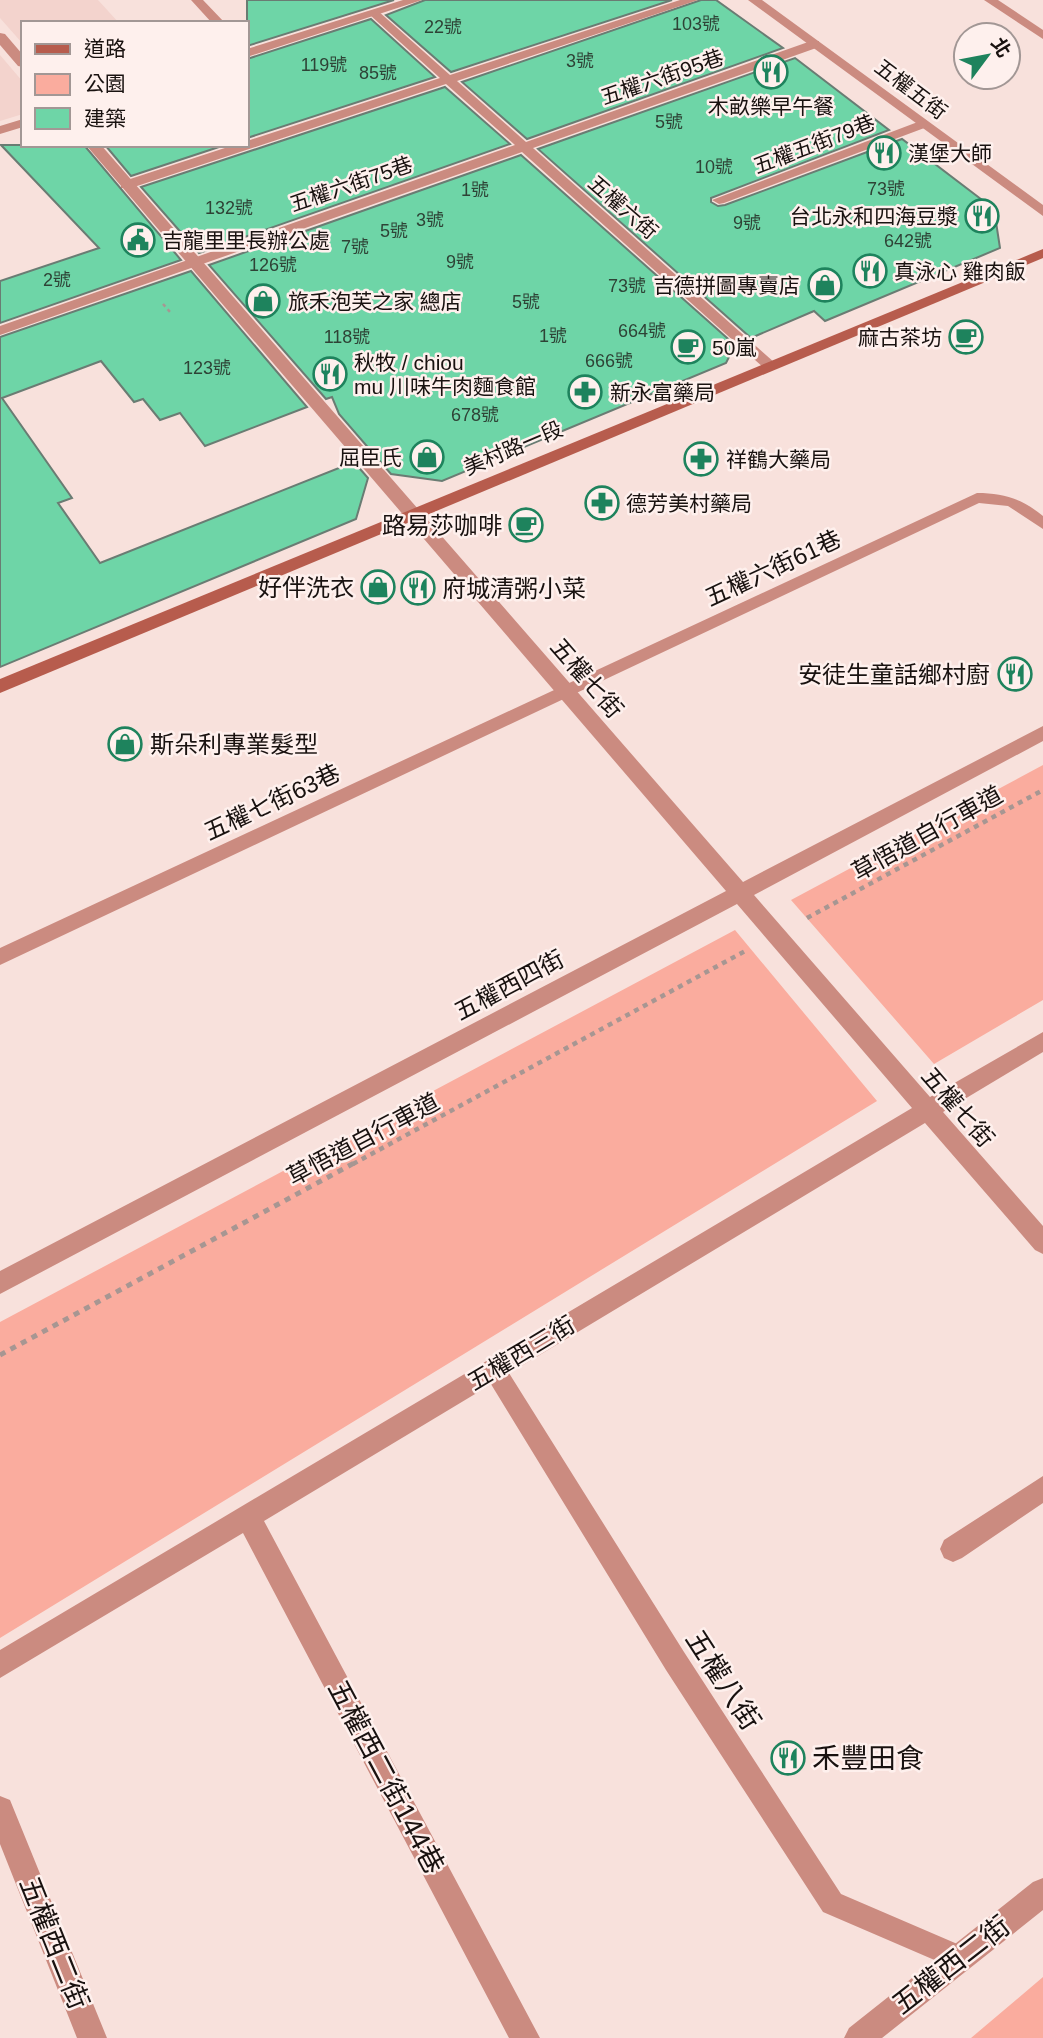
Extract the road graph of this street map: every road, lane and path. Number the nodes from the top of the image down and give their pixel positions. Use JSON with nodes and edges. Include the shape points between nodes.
{"nodes":[{"id":1,"x":197,"y":0,"type":"edge"},
{"id":2,"x":416,"y":0,"type":"edge"},
{"id":3,"x":692,"y":0,"type":"edge"},
{"id":4,"x":754,"y":0,"type":"edge"},
{"id":5,"x":990,"y":0,"type":"edge"},
{"id":6,"x":374,"y":13,"type":"junction"},
{"id":7,"x":217,"y":21,"type":"edge"},
{"id":8,"x":1043,"y":35,"type":"edge"},
{"id":9,"x":0,"y":37,"type":"edge"},
{"id":10,"x":815,"y":44,"type":"junction"},
{"id":11,"x":248,"y":52,"type":"edge"},
{"id":12,"x":21,"y":62,"type":"edge"},
{"id":13,"x":448,"y":79,"type":"junction"},
{"id":14,"x":21,"y":124,"type":"edge"},
{"id":15,"x":923,"y":124,"type":"junction"},
{"id":16,"x":0,"y":131,"type":"edge"},
{"id":17,"x":248,"y":145,"type":"edge"},
{"id":18,"x":522,"y":146,"type":"junction"},
{"id":19,"x":95,"y":147,"type":"edge"},
{"id":20,"x":241,"y":147,"type":"edge"},
{"id":21,"x":126,"y":185,"type":"junction"},
{"id":22,"x":719,"y":200,"type":"dead end"},
{"id":23,"x":1043,"y":212,"type":"edge"},
{"id":24,"x":1043,"y":253,"type":"edge"},
{"id":25,"x":193,"y":262,"type":"junction"},
{"id":26,"x":0,"y":331,"type":"edge"},
{"id":27,"x":770,"y":366,"type":"junction"},
{"id":28,"x":1003,"y":498,"type":"joint"},
{"id":29,"x":414,"y":514,"type":"junction"},
{"id":30,"x":1043,"y":524,"type":"edge"},
{"id":31,"x":0,"y":686,"type":"edge"},
{"id":32,"x":566,"y":691,"type":"junction"},
{"id":33,"x":1043,"y":733,"type":"edge"},
{"id":34,"x":1043,"y":790,"type":"edge"},
{"id":35,"x":741,"y":892,"type":"junction"},
{"id":36,"x":828,"y":906,"type":"dead end"},
{"id":37,"x":743,"y":953,"type":"dead end"},
{"id":38,"x":0,"y":957,"type":"edge"},
{"id":39,"x":1043,"y":1041,"type":"edge"},
{"id":40,"x":929,"y":1110,"type":"junction"},
{"id":41,"x":1043,"y":1243,"type":"edge"},
{"id":42,"x":0,"y":1283,"type":"edge"},
{"id":43,"x":0,"y":1355,"type":"edge"},
{"id":44,"x":494,"y":1368,"type":"junction"},
{"id":45,"x":1043,"y":1488,"type":"edge"},
{"id":46,"x":248,"y":1517,"type":"junction"},
{"id":47,"x":953,"y":1549,"type":"dead end"},
{"id":48,"x":0,"y":1665,"type":"edge"},
{"id":49,"x":0,"y":1810,"type":"edge"},
{"id":50,"x":1043,"y":1892,"type":"edge"},
{"id":51,"x":960,"y":1958,"type":"junction"},
{"id":52,"x":92,"y":2038,"type":"edge"},
{"id":53,"x":525,"y":2038,"type":"edge"},
{"id":54,"x":859,"y":2038,"type":"edge"}],
"edges":[{"from":1,"to":7,"type":"lane"},
{"from":2,"to":6,"type":"street"},
{"from":3,"to":13,"type":"lane"},
{"from":4,"to":10,"type":"street","name":"五權五街"},
{"from":5,"to":8,"type":"lane"},
{"from":6,"to":11,"type":"street"},
{"from":6,"to":13,"type":"lane","name":"五權六街"},
{"from":9,"to":12,"type":"street"},
{"from":10,"to":15,"type":"street","name":"五權五街"},
{"from":10,"to":18,"type":"lane","name":"五權六街95巷"},
{"from":13,"to":17,"type":"lane"},
{"from":13,"to":18,"type":"lane","name":"五權六街"},
{"from":14,"to":16,"type":"street"},
{"from":15,"to":22,"type":"lane","name":"五權五街79巷"},
{"from":15,"to":23,"type":"street","name":"五權五街"},
{"from":18,"to":25,"type":"lane","name":"五權六街75巷"},
{"from":18,"to":27,"type":"lane","name":"五權六街"},
{"from":19,"to":21,"type":"street","name":"五權七街"},
{"from":20,"to":21,"type":"lane"},
{"from":21,"to":25,"type":"street","name":"五權七街"},
{"from":24,"to":27,"type":"street","name":"美村路一段"},
{"from":25,"to":26,"type":"lane","name":"五權六街75巷"},
{"from":25,"to":29,"type":"street","name":"五權七街"},
{"from":27,"to":29,"type":"street","name":"美村路一段"},
{"from":28,"to":30,"type":"lane"},
{"from":28,"to":32,"type":"lane","name":"五權六街61巷","via":[[977,498]]},
{"from":29,"to":31,"type":"street","name":"美村路一段"},
{"from":29,"to":32,"type":"street","name":"五權七街"},
{"from":32,"to":35,"type":"street","name":"五權七街"},
{"from":32,"to":38,"type":"lane","name":"五權七街63巷"},
{"from":33,"to":35,"type":"street","name":"五權西四街"},
{"from":34,"to":36,"type":"path","name":"草悟道自行車道"},
{"from":35,"to":40,"type":"street","name":"五權七街"},
{"from":35,"to":42,"type":"street","name":"五權西四街"},
{"from":37,"to":43,"type":"path","name":"草悟道自行車道"},
{"from":39,"to":40,"type":"street","name":"五權西三街"},
{"from":40,"to":41,"type":"street","name":"五權七街"},
{"from":40,"to":44,"type":"street","name":"五權西三街"},
{"from":44,"to":46,"type":"street","name":"五權西三街"},
{"from":44,"to":51,"type":"lane","name":"五權八街","via":[[832,1903]]},
{"from":45,"to":47,"type":"street"},
{"from":46,"to":48,"type":"street","name":"五權西三街"},
{"from":46,"to":53,"type":"street","name":"五權西二街144巷"},
{"from":49,"to":52,"type":"street","name":"五權西二街"},
{"from":50,"to":51,"type":"street","name":"五權西二街"},
{"from":51,"to":54,"type":"street","name":"五權西二街"}]}
